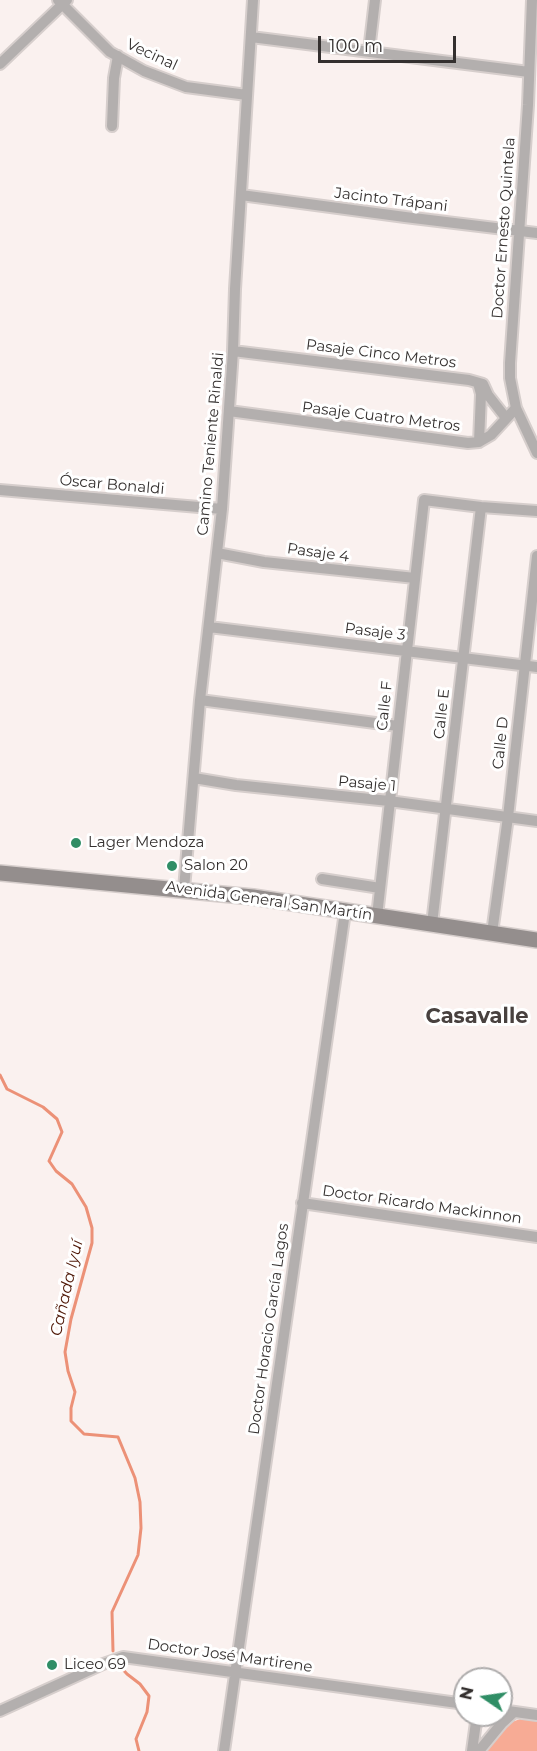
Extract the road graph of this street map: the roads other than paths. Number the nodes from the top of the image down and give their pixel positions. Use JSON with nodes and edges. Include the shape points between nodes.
{"nodes":[{"id":1,"x":253,"y":0,"type":"edge"},
{"id":2,"x":375,"y":0,"type":"edge"},
{"id":3,"x":532,"y":0,"type":"edge"},
{"id":4,"x":62,"y":2,"type":"edge"},
{"id":5,"x":250,"y":37,"type":"junction"},
{"id":6,"x":369,"y":51,"type":"junction"},
{"id":7,"x":118,"y":56,"type":"junction"},
{"id":8,"x":0,"y":64,"type":"edge"},
{"id":9,"x":529,"y":72,"type":"junction"},
{"id":10,"x":247,"y":95,"type":"junction"},
{"id":11,"x":112,"y":126,"type":"dead end"},
{"id":12,"x":241,"y":195,"type":"junction"},
{"id":13,"x":518,"y":231,"type":"junction"},
{"id":14,"x":537,"y":233,"type":"edge"},
{"id":15,"x":233,"y":351,"type":"junction"},
{"id":16,"x":478,"y":383,"type":"junction"},
{"id":17,"x":516,"y":408,"type":"junction"},
{"id":18,"x":229,"y":411,"type":"junction"},
{"id":19,"x":506,"y":418,"type":"junction"},
{"id":20,"x":478,"y":442,"type":"junction"},
{"id":21,"x":537,"y":453,"type":"edge"},
{"id":22,"x":0,"y":490,"type":"edge"},
{"id":23,"x":481,"y":507,"type":"junction"},
{"id":24,"x":222,"y":509,"type":"junction"},
{"id":25,"x":537,"y":512,"type":"edge"},
{"id":26,"x":217,"y":553,"type":"junction"},
{"id":27,"x":537,"y":556,"type":"edge"},
{"id":28,"x":415,"y":578,"type":"junction"},
{"id":29,"x":209,"y":627,"type":"junction"},
{"id":30,"x":406,"y":651,"type":"junction"},
{"id":31,"x":463,"y":658,"type":"junction"},
{"id":32,"x":525,"y":666,"type":"junction"},
{"id":33,"x":537,"y":668,"type":"edge"},
{"id":34,"x":201,"y":699,"type":"junction"},
{"id":35,"x":398,"y":726,"type":"junction"},
{"id":36,"x":194,"y":778,"type":"junction"},
{"id":37,"x":389,"y":801,"type":"junction"},
{"id":38,"x":447,"y":808,"type":"junction"},
{"id":39,"x":508,"y":817,"type":"junction"},
{"id":40,"x":537,"y":821,"type":"edge"},
{"id":41,"x":0,"y":873,"type":"edge"},
{"id":42,"x":322,"y":879,"type":"dead end"},
{"id":43,"x":380,"y":888,"type":"junction"},
{"id":44,"x":184,"y":889,"type":"junction"},
{"id":45,"x":345,"y":912,"type":"junction"},
{"id":46,"x":377,"y":916,"type":"junction"},
{"id":47,"x":432,"y":924,"type":"junction"},
{"id":48,"x":492,"y":933,"type":"junction"},
{"id":49,"x":537,"y":940,"type":"edge"},
{"id":50,"x":302,"y":1203,"type":"junction"},
{"id":51,"x":537,"y":1236,"type":"edge"},
{"id":52,"x":236,"y":1671,"type":"junction"},
{"id":53,"x":453,"y":1702,"type":"edge"},
{"id":54,"x":0,"y":1711,"type":"edge"},
{"id":55,"x":514,"y":1712,"type":"joint"},
{"id":56,"x":537,"y":1715,"type":"edge"},
{"id":57,"x":475,"y":1727,"type":"edge"},
{"id":58,"x":224,"y":1751,"type":"edge"},
{"id":59,"x":472,"y":1751,"type":"edge"},
{"id":60,"x":479,"y":1751,"type":"edge"}],
"edges":[{"from":1,"to":5,"type":"street","name":"Camino Teniente Rinaldi"},
{"from":2,"to":6,"type":"street"},
{"from":3,"to":9,"type":"street","name":"Doctor Ernesto Quintela"},
{"from":4,"to":7,"type":"street","name":"Vecinal"},
{"from":4,"to":8,"type":"street"},
{"from":5,"to":6,"type":"street"},
{"from":5,"to":10,"type":"street","name":"Camino Teniente Rinaldi"},
{"from":6,"to":9,"type":"street"},
{"from":7,"to":10,"type":"street","name":"Vecinal","via":[[186,87]]},
{"from":7,"to":11,"type":"street"},
{"from":9,"to":13,"type":"street","name":"Doctor Ernesto Quintela"},
{"from":10,"to":12,"type":"street","name":"Camino Teniente Rinaldi"},
{"from":12,"to":13,"type":"street","name":"Jacinto Trápani"},
{"from":12,"to":15,"type":"street","name":"Camino Teniente Rinaldi"},
{"from":13,"to":14,"type":"street","name":"Jacinto Trápani"},
{"from":13,"to":17,"type":"street","name":"Doctor Ernesto Quintela","via":[[510,363]]},
{"from":15,"to":16,"type":"street","name":"Pasaje Cinco Metros"},
{"from":15,"to":18,"type":"street","name":"Camino Teniente Rinaldi"},
{"from":16,"to":19,"type":"street","via":[[483,384]]},
{"from":16,"to":20,"type":"street"},
{"from":17,"to":19,"type":"street","name":"Pasaje Cuatro Metros"},
{"from":17,"to":21,"type":"street","name":"Doctor Ernesto Quintela"},
{"from":18,"to":20,"type":"street","name":"Pasaje Cuatro Metros"},
{"from":18,"to":24,"type":"street","name":"Camino Teniente Rinaldi"},
{"from":19,"to":20,"type":"street","name":"Pasaje Cuatro Metros","via":[[491,435]]},
{"from":22,"to":24,"type":"street","name":"Óscar Bonaldi"},
{"from":23,"to":25,"type":"street"},
{"from":23,"to":28,"type":"street","name":"Calle F","via":[[424,500]]},
{"from":23,"to":31,"type":"street","name":"Calle E"},
{"from":24,"to":26,"type":"street","name":"Camino Teniente Rinaldi"},
{"from":26,"to":28,"type":"street","name":"Pasaje 4","via":[[264,562]]},
{"from":26,"to":29,"type":"street","name":"Camino Teniente Rinaldi"},
{"from":27,"to":32,"type":"street","name":"Calle D"},
{"from":28,"to":30,"type":"street","name":"Calle F"},
{"from":29,"to":30,"type":"street","name":"Pasaje 3"},
{"from":29,"to":34,"type":"street","name":"Camino Teniente Rinaldi"},
{"from":30,"to":31,"type":"street","name":"Pasaje 3"},
{"from":30,"to":35,"type":"street","name":"Calle F"},
{"from":31,"to":32,"type":"street","name":"Pasaje 3"},
{"from":31,"to":38,"type":"street","name":"Calle E"},
{"from":32,"to":33,"type":"street","name":"Pasaje 3"},
{"from":32,"to":39,"type":"street","name":"Calle D"},
{"from":34,"to":35,"type":"street"},
{"from":34,"to":36,"type":"street","name":"Camino Teniente Rinaldi"},
{"from":35,"to":37,"type":"street","name":"Calle F"},
{"from":36,"to":37,"type":"street","name":"Pasaje 1"},
{"from":36,"to":44,"type":"street","name":"Camino Teniente Rinaldi"},
{"from":37,"to":38,"type":"street","name":"Pasaje 1"},
{"from":37,"to":43,"type":"street","name":"Calle F"},
{"from":38,"to":39,"type":"street","name":"Pasaje 1"},
{"from":38,"to":47,"type":"street","name":"Calle E"},
{"from":39,"to":40,"type":"street","name":"Pasaje 1"},
{"from":39,"to":48,"type":"street","name":"Calle D"},
{"from":41,"to":44,"type":"main road","name":"Avenida General San Martín"},
{"from":42,"to":43,"type":"street"},
{"from":43,"to":46,"type":"street","name":"Calle F"},
{"from":44,"to":45,"type":"main road","name":"Avenida General San Martín"},
{"from":45,"to":46,"type":"main road","name":"Avenida General San Martín"},
{"from":45,"to":50,"type":"street","name":"Doctor Horacio García Lagos"},
{"from":46,"to":47,"type":"main road","name":"Avenida General San Martín"},
{"from":47,"to":48,"type":"main road","name":"Avenida General San Martín"},
{"from":48,"to":49,"type":"main road","name":"Avenida General San Martín"},
{"from":50,"to":51,"type":"street","name":"Doctor Ricardo Mackinnon"},
{"from":50,"to":52,"type":"street","name":"Doctor Horacio García Lagos"},
{"from":52,"to":53,"type":"street","name":"Doctor José Martirene"},
{"from":52,"to":54,"type":"street","name":"Doctor José Martirene","via":[[123,1657]]},
{"from":52,"to":58,"type":"street","name":"Doctor Horacio García Lagos"},
{"from":55,"to":56,"type":"street"},
{"from":55,"to":60,"type":"street"},
{"from":57,"to":59,"type":"street"}]}
